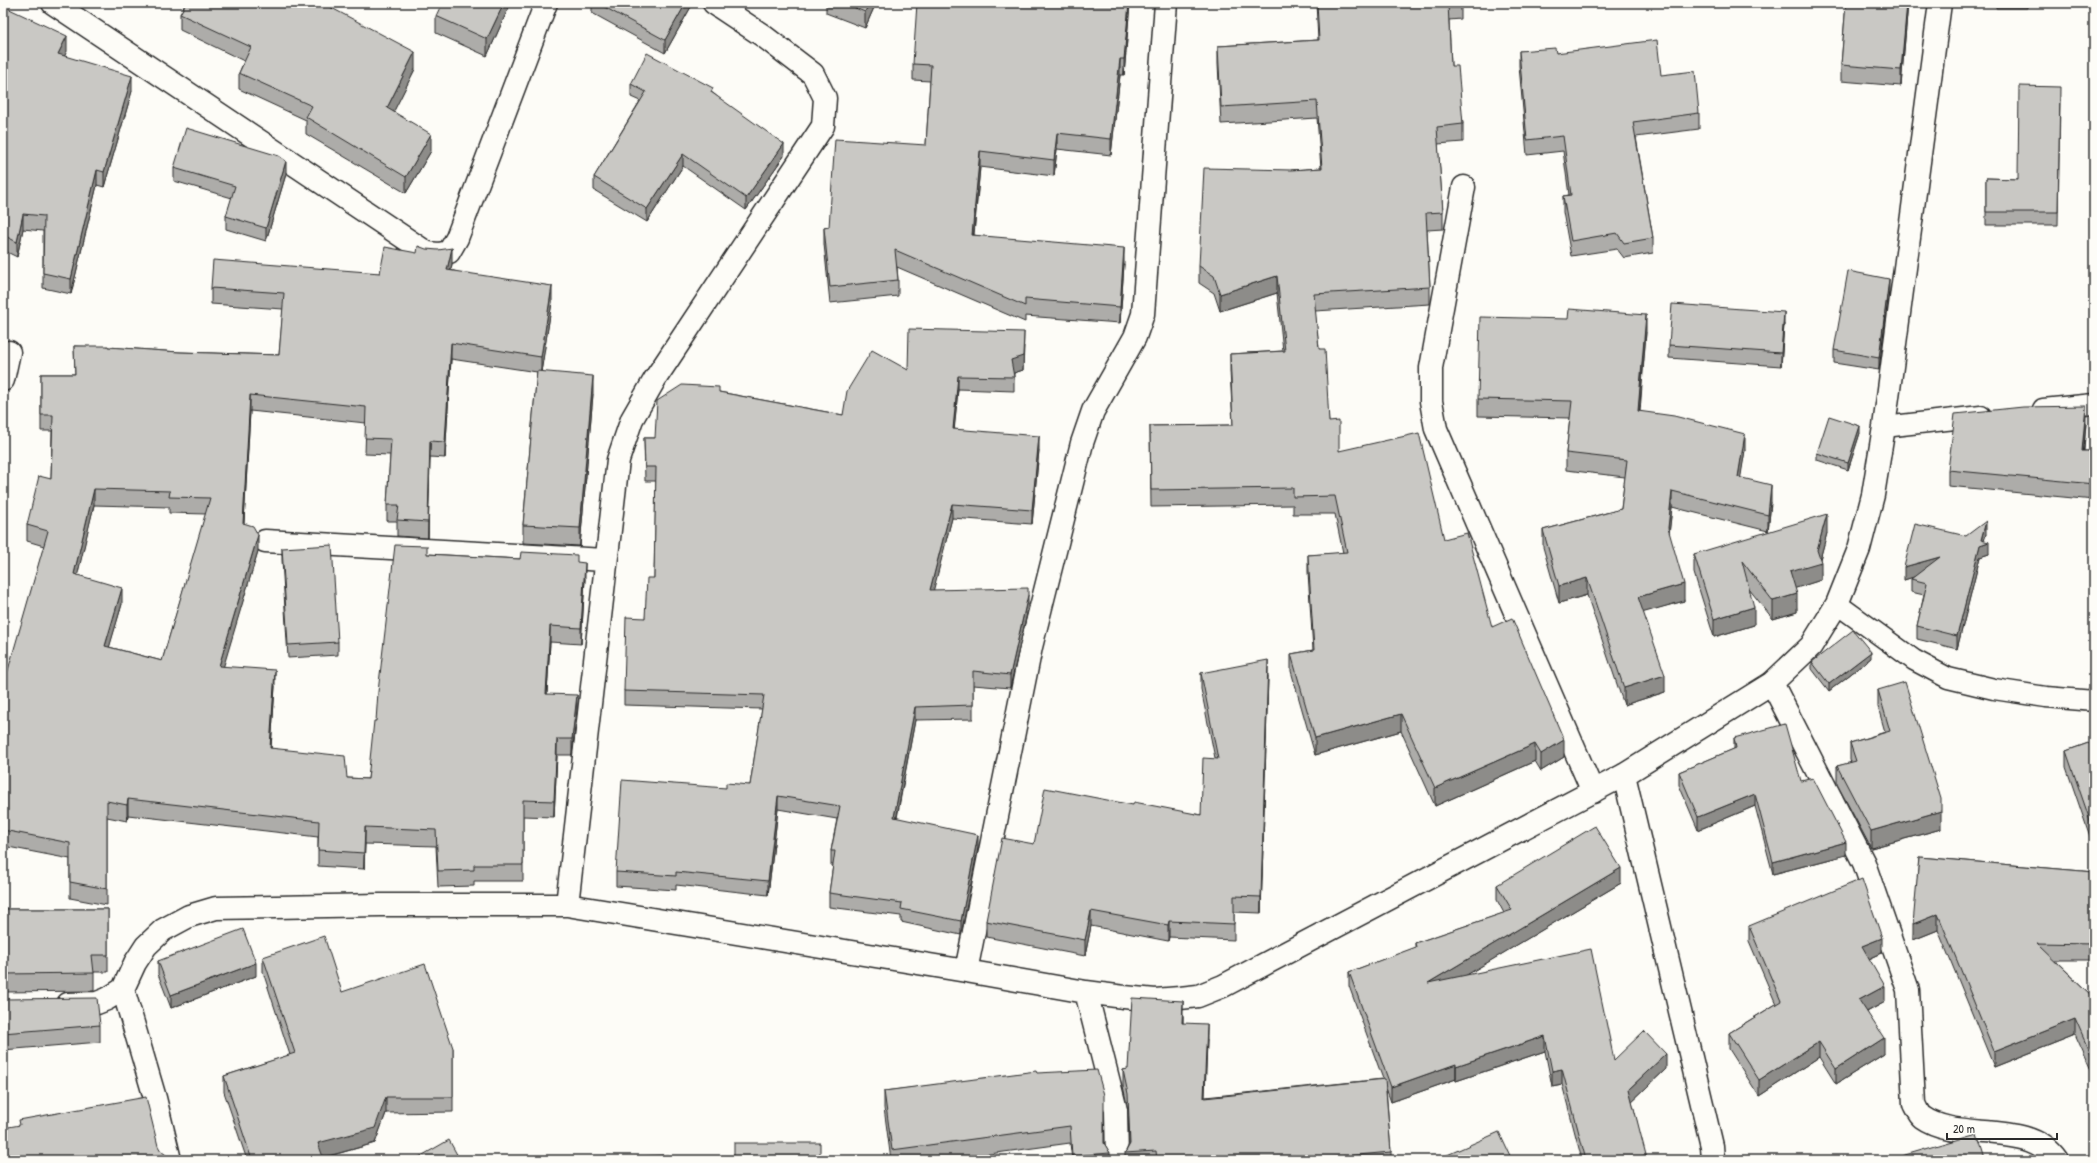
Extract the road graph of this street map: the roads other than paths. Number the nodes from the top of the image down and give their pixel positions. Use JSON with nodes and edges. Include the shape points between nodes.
{"nodes":[{"id":1,"x":53,"y":3,"type":"edge"},
{"id":2,"x":546,"y":3,"type":"edge"},
{"id":3,"x":714,"y":3,"type":"edge"},
{"id":4,"x":1166,"y":3,"type":"edge"},
{"id":5,"x":1940,"y":3,"type":"edge"},
{"id":6,"x":1464,"y":187,"type":"dead end"},
{"id":7,"x":9,"y":352,"type":"dead end"},
{"id":8,"x":3,"y":380,"type":"edge"},
{"id":9,"x":2094,"y":404,"type":"edge"},
{"id":10,"x":2024,"y":412,"type":"edge"},
{"id":11,"x":2001,"y":414,"type":"edge"},
{"id":12,"x":1884,"y":427,"type":"junction"},
{"id":13,"x":265,"y":541,"type":"dead end"},
{"id":14,"x":605,"y":560,"type":"junction"},
{"id":15,"x":1837,"y":604,"type":"junction"},
{"id":16,"x":1772,"y":683,"type":"junction"},
{"id":17,"x":2094,"y":701,"type":"edge"},
{"id":18,"x":1624,"y":775,"type":"junction"},
{"id":19,"x":1593,"y":792,"type":"junction"},
{"id":20,"x":568,"y":905,"type":"junction"},
{"id":21,"x":966,"y":971,"type":"junction"},
{"id":22,"x":123,"y":989,"type":"junction"},
{"id":23,"x":1086,"y":992,"type":"junction"},
{"id":24,"x":47,"y":1004,"type":"edge"},
{"id":25,"x":170,"y":1160,"type":"edge"},
{"id":26,"x":1117,"y":1160,"type":"edge"},
{"id":27,"x":1713,"y":1160,"type":"edge"},
{"id":28,"x":2057,"y":1160,"type":"edge"}],
"edges":[{"from":1,"to":2,"type":"street","via":[[427,253],[439,254],[449,252],[457,238]]},
{"from":3,"to":14,"type":"street","via":[[813,74],[825,98],[823,126],[655,379],[632,419],[618,460]]},
{"from":4,"to":21,"type":"street","via":[[1143,314],[1135,337],[1093,411],[1082,444],[1032,647]]},
{"from":5,"to":12,"type":"street"},
{"from":6,"to":19,"type":"street","via":[[1431,368],[1431,401],[1436,429]]},
{"from":7,"to":8,"type":"street"},
{"from":9,"to":10,"type":"lane"},
{"from":11,"to":12,"type":"lane"},
{"from":12,"to":15,"type":"street","via":[[1873,495],[1859,549]]},
{"from":13,"to":14,"type":"street"},
{"from":14,"to":20,"type":"street"},
{"from":15,"to":16,"type":"street","via":[[1810,646]]},
{"from":15,"to":17,"type":"lane","via":[[1914,660],[1948,678],[1994,689]]},
{"from":16,"to":18,"type":"street"},
{"from":16,"to":28,"type":"street","via":[[1864,863],[1908,990],[1914,1104],[1921,1117],[1938,1125],[2029,1139],[2046,1146]]},
{"from":18,"to":19,"type":"street"},
{"from":18,"to":27,"type":"street","via":[[1710,1138]]},
{"from":19,"to":23,"type":"street","via":[[1223,986],[1198,996],[1155,1000]]},
{"from":20,"to":21,"type":"street"},
{"from":20,"to":22,"type":"street","via":[[216,908],[189,916],[163,930],[146,946]]},
{"from":21,"to":23,"type":"street"},
{"from":22,"to":24,"type":"street","via":[[97,1003]]},
{"from":22,"to":25,"type":"street"},
{"from":23,"to":26,"type":"street","via":[[1116,1110]]}]}
